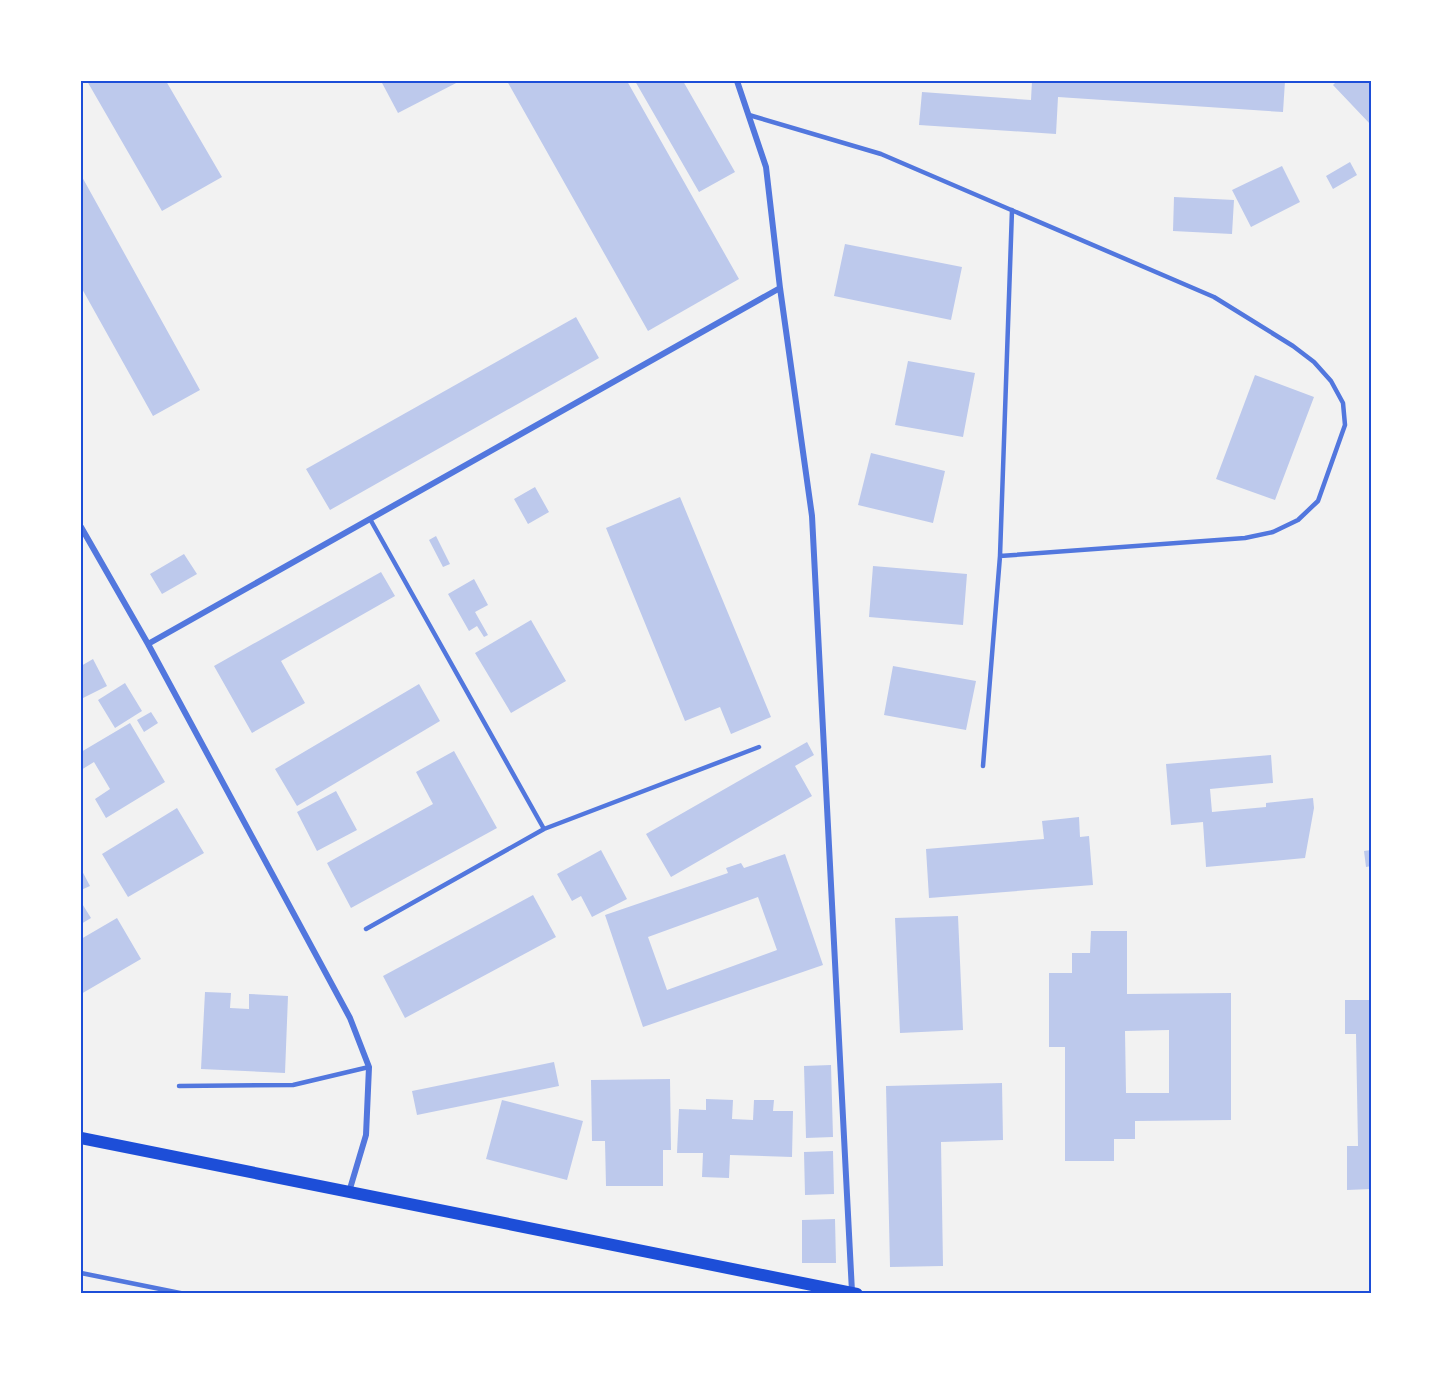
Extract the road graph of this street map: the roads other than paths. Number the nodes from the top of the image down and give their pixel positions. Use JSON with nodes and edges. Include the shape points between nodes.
{"nodes":[{"id":1,"x":738,"y":81,"type":"edge"},
{"id":2,"x":749,"y":115,"type":"junction"},
{"id":3,"x":1012,"y":210,"type":"junction"},
{"id":4,"x":780,"y":288,"type":"junction"},
{"id":5,"x":370,"y":519,"type":"junction"},
{"id":6,"x":81,"y":527,"type":"edge"},
{"id":7,"x":1000,"y":556,"type":"junction"},
{"id":8,"x":148,"y":644,"type":"junction"},
{"id":9,"x":759,"y":747,"type":"dead end"},
{"id":10,"x":983,"y":766,"type":"dead end"},
{"id":11,"x":544,"y":829,"type":"junction"},
{"id":12,"x":366,"y":929,"type":"dead end"},
{"id":13,"x":369,"y":1067,"type":"junction"},
{"id":14,"x":179,"y":1086,"type":"dead end"},
{"id":15,"x":81,"y":1138,"type":"edge"},
{"id":16,"x":349,"y":1192,"type":"junction"},
{"id":17,"x":81,"y":1273,"type":"edge"},
{"id":18,"x":185,"y":1294,"type":"edge"},
{"id":19,"x":854,"y":1294,"type":"edge"}],
"edges":[{"from":1,"to":2,"type":"street"},
{"from":2,"to":3,"type":"lane","via":[[881,154]]},
{"from":2,"to":4,"type":"street","via":[[766,167]]},
{"from":3,"to":7,"type":"lane"},
{"from":3,"to":7,"type":"lane","via":[[1214,297],[1293,346],[1332,381],[1343,403],[1345,425],[1318,501],[1298,520],[1273,532],[1245,538]]},
{"from":4,"to":5,"type":"street"},
{"from":4,"to":19,"type":"street","via":[[812,516]]},
{"from":5,"to":8,"type":"street"},
{"from":5,"to":11,"type":"lane"},
{"from":6,"to":8,"type":"street"},
{"from":7,"to":10,"type":"lane"},
{"from":8,"to":13,"type":"street","via":[[350,1018]]},
{"from":9,"to":11,"type":"lane"},
{"from":11,"to":12,"type":"lane"},
{"from":13,"to":14,"type":"lane","via":[[293,1085]]},
{"from":13,"to":16,"type":"street","via":[[366,1135]]},
{"from":15,"to":16,"type":"main road"},
{"from":16,"to":19,"type":"main road"},
{"from":17,"to":18,"type":"lane"}]}
